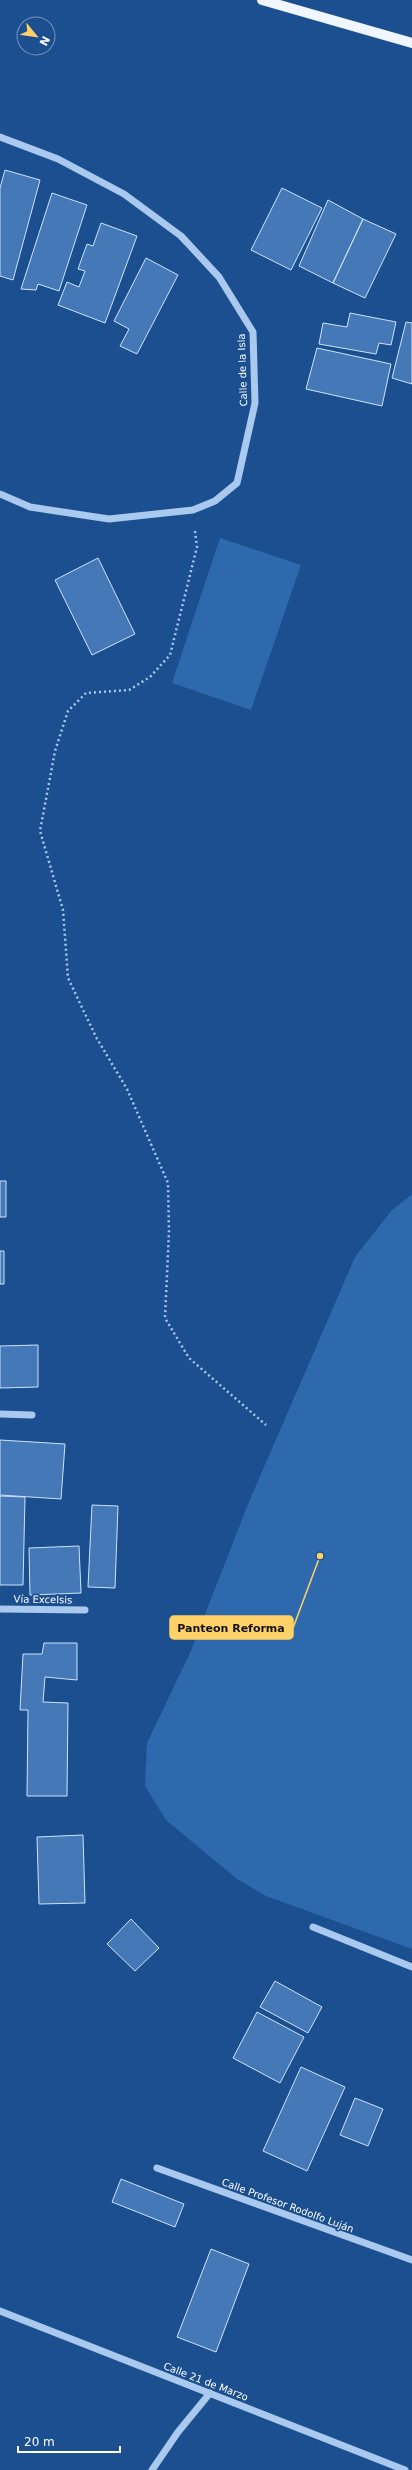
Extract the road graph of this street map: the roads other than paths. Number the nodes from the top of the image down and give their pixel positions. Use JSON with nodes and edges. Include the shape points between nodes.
{"nodes":[{"id":1,"x":262,"y":0,"type":"edge"},
{"id":2,"x":412,"y":43,"type":"edge"},
{"id":3,"x":0,"y":137,"type":"edge"},
{"id":4,"x":0,"y":494,"type":"edge"},
{"id":5,"x":0,"y":1414,"type":"edge"},
{"id":6,"x":32,"y":1415,"type":"dead end"},
{"id":7,"x":0,"y":1609,"type":"edge"},
{"id":8,"x":85,"y":1610,"type":"dead end"},
{"id":9,"x":313,"y":1927,"type":"dead end"},
{"id":10,"x":412,"y":1967,"type":"edge"},
{"id":11,"x":157,"y":2168,"type":"dead end"},
{"id":12,"x":412,"y":2260,"type":"edge"},
{"id":13,"x":0,"y":2310,"type":"edge"},
{"id":14,"x":210,"y":2393,"type":"junction"},
{"id":15,"x":152,"y":2470,"type":"edge"},
{"id":16,"x":405,"y":2470,"type":"edge"}],
"edges":[{"from":1,"to":2,"type":"main road"},
{"from":3,"to":4,"type":"street","name":"Calle de la Isla","via":[[58,159],[124,194],[181,236],[219,277],[253,332],[255,403],[237,483],[215,501],[193,510],[109,519],[30,507]]},
{"from":5,"to":6,"type":"street"},
{"from":7,"to":8,"type":"street","name":"Vía Excelsis"},
{"from":9,"to":10,"type":"street"},
{"from":11,"to":12,"type":"street","name":"Calle Profesor Rodolfo Luján"},
{"from":13,"to":14,"type":"street","name":"Calle 21 de Marzo"},
{"from":14,"to":15,"type":"street","via":[[178,2432]]},
{"from":14,"to":16,"type":"street","name":"Calle 21 de Marzo"}]}
